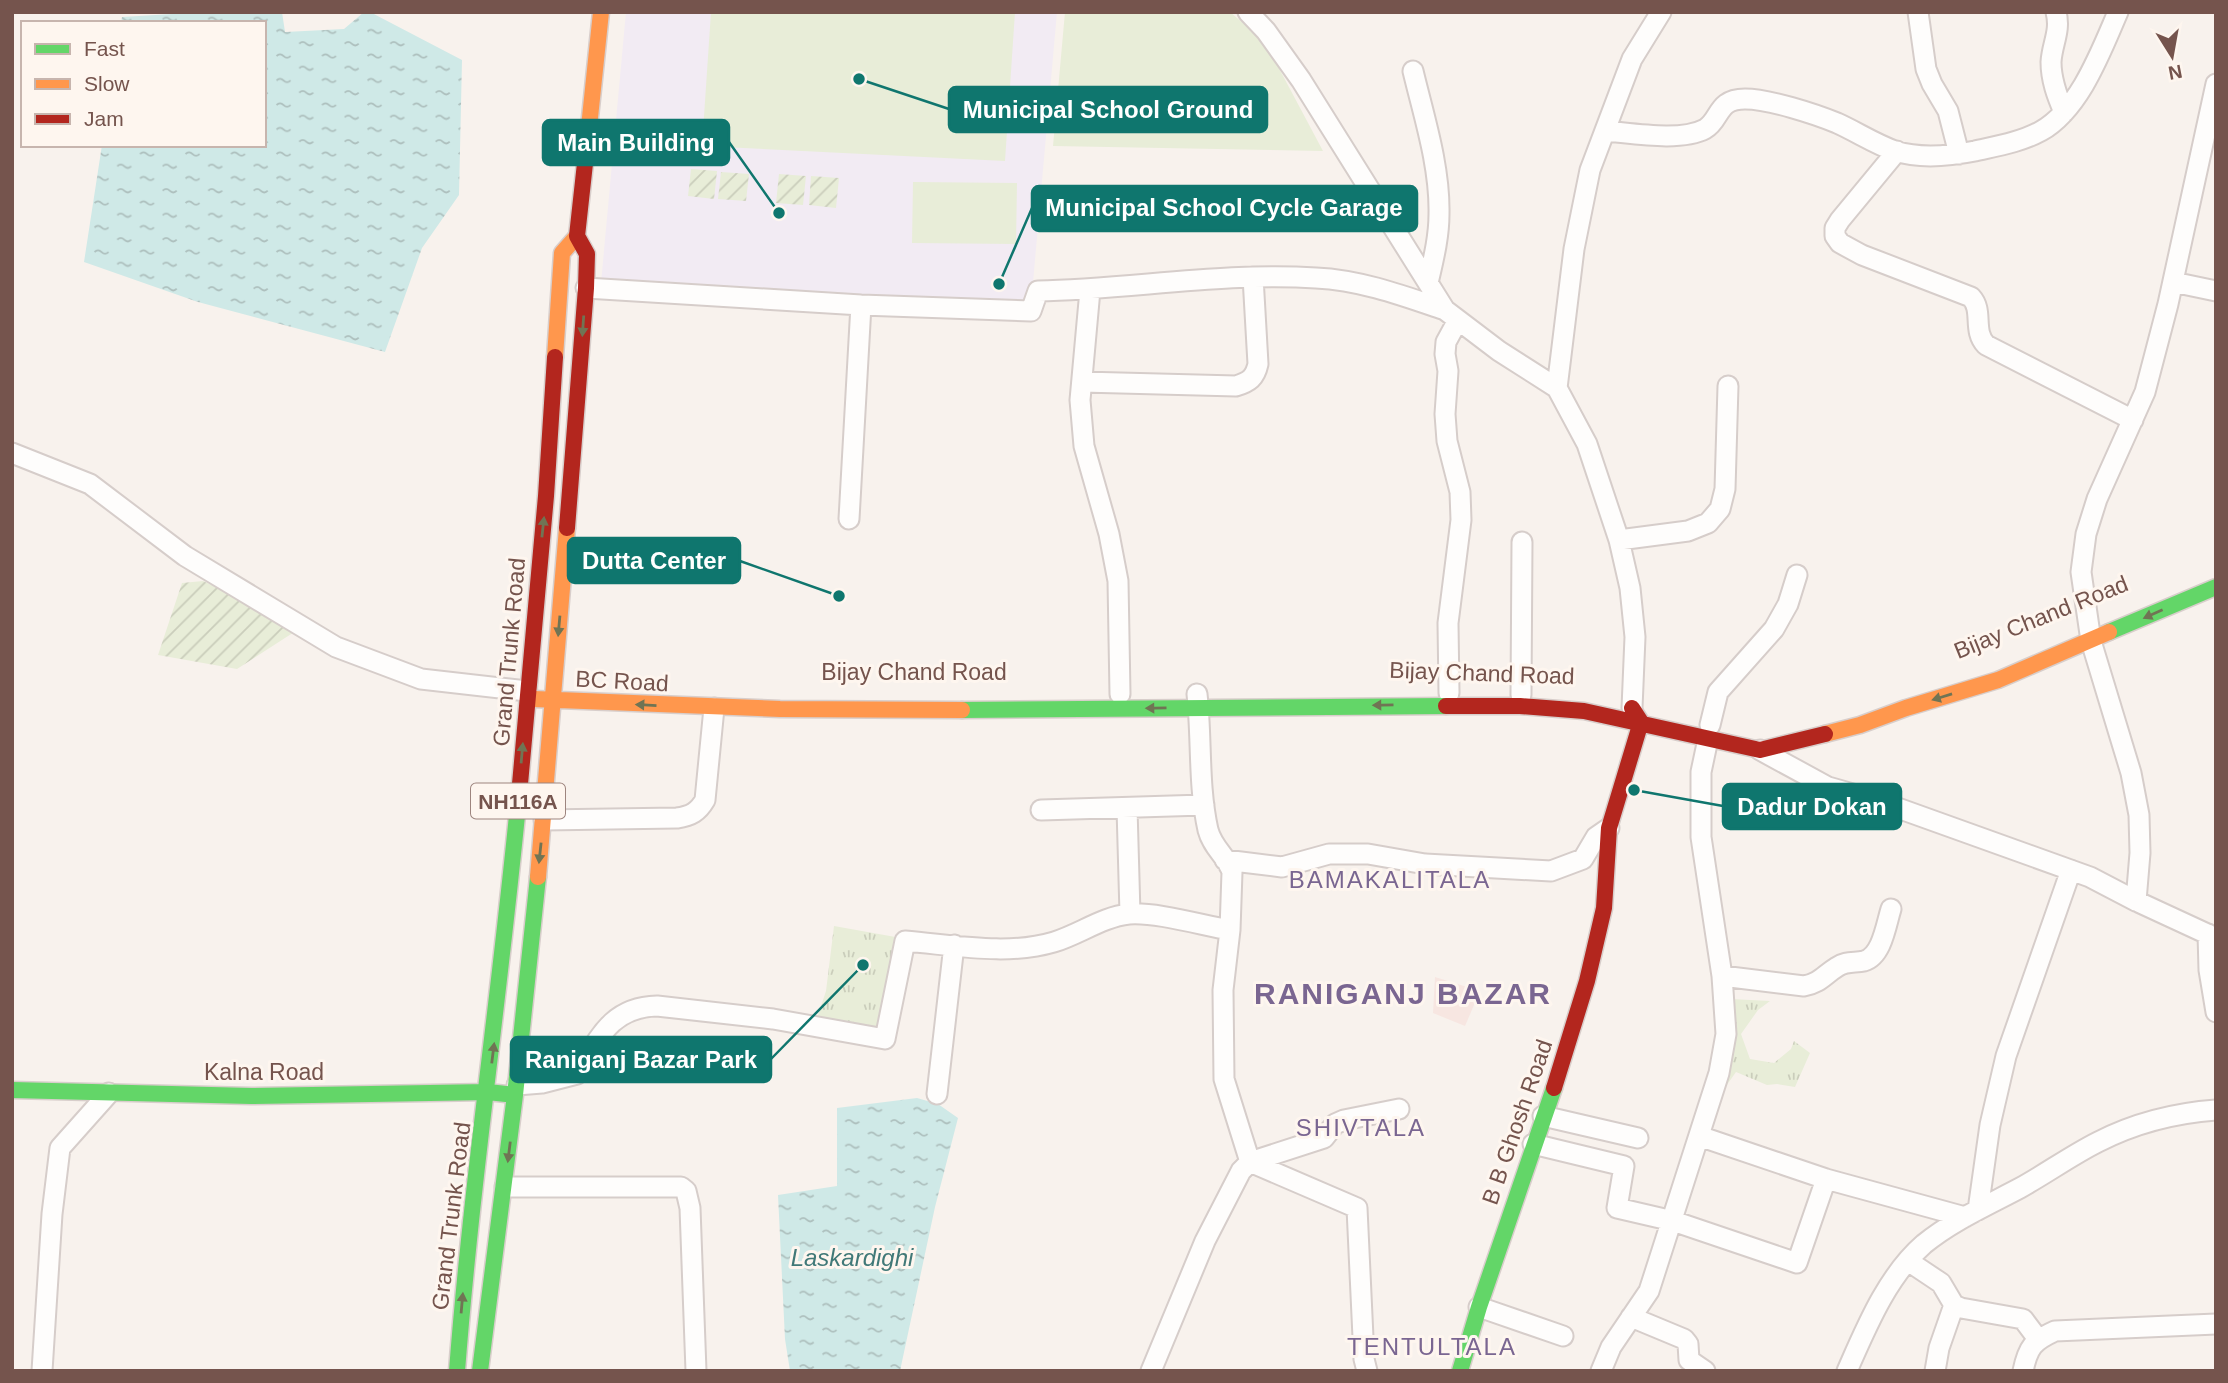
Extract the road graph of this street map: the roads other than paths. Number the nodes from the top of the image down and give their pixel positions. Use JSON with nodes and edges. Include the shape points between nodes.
{"nodes":[{"id":1,"x":601,"y":12,"type":"edge"},
{"id":2,"x":1248,"y":12,"type":"edge"},
{"id":3,"x":1661,"y":12,"type":"edge"},
{"id":4,"x":1918,"y":12,"type":"edge"},
{"id":5,"x":2056,"y":12,"type":"edge"},
{"id":6,"x":2118,"y":12,"type":"edge"},
{"id":7,"x":1413,"y":71,"type":"dead end"},
{"id":8,"x":2216,"y":84,"type":"edge"},
{"id":9,"x":2064,"y":112,"type":"junction"},
{"id":10,"x":1605,"y":131,"type":"junction"},
{"id":11,"x":1896,"y":151,"type":"junction"},
{"id":12,"x":1959,"y":154,"type":"junction"},
{"id":13,"x":577,"y":236,"type":"junction"},
{"id":14,"x":1253,"y":277,"type":"junction"},
{"id":15,"x":2173,"y":282,"type":"junction"},
{"id":16,"x":1428,"y":284,"type":"junction"},
{"id":17,"x":586,"y":288,"type":"junction"},
{"id":18,"x":1090,"y":290,"type":"junction"},
{"id":19,"x":2216,"y":291,"type":"edge"},
{"id":20,"x":861,"y":305,"type":"junction"},
{"id":21,"x":1452,"y":315,"type":"junction"},
{"id":22,"x":1082,"y":382,"type":"junction"},
{"id":23,"x":1728,"y":386,"type":"dead end"},
{"id":24,"x":1557,"y":388,"type":"junction"},
{"id":25,"x":2133,"y":420,"type":"junction"},
{"id":26,"x":12,"y":453,"type":"edge"},
{"id":27,"x":849,"y":519,"type":"dead end"},
{"id":28,"x":1619,"y":540,"type":"junction"},
{"id":29,"x":1522,"y":542,"type":"dead end"},
{"id":30,"x":2216,"y":571,"type":"edge"},
{"id":31,"x":1797,"y":575,"type":"dead end"},
{"id":32,"x":2216,"y":587,"type":"edge"},
{"id":33,"x":2086,"y":631,"type":"junction"},
{"id":34,"x":1954,"y":676,"type":"dead end"},
{"id":35,"x":527,"y":691,"type":"junction"},
{"id":36,"x":1449,"y":692,"type":"junction"},
{"id":37,"x":553,"y":693,"type":"junction"},
{"id":38,"x":1120,"y":694,"type":"junction"},
{"id":39,"x":1521,"y":695,"type":"junction"},
{"id":40,"x":714,"y":700,"type":"junction"},
{"id":41,"x":1198,"y":700,"type":"junction"},
{"id":42,"x":1636,"y":715,"type":"junction"},
{"id":43,"x":1709,"y":732,"type":"junction"},
{"id":44,"x":1760,"y":750,"type":"junction"},
{"id":45,"x":1204,"y":805,"type":"junction"},
{"id":46,"x":1127,"y":808,"type":"junction"},
{"id":47,"x":1041,"y":810,"type":"dead end"},
{"id":48,"x":544,"y":820,"type":"junction"},
{"id":49,"x":1609,"y":828,"type":"junction"},
{"id":50,"x":1225,"y":860,"type":"junction"},
{"id":51,"x":2071,"y":870,"type":"junction"},
{"id":52,"x":2136,"y":901,"type":"junction"},
{"id":53,"x":1891,"y":909,"type":"dead end"},
{"id":54,"x":1130,"y":914,"type":"junction"},
{"id":55,"x":1230,"y":930,"type":"junction"},
{"id":56,"x":2212,"y":936,"type":"edge"},
{"id":57,"x":954,"y":945,"type":"junction"},
{"id":58,"x":1722,"y":976,"type":"junction"},
{"id":59,"x":2216,"y":1012,"type":"edge"},
{"id":60,"x":12,"y":1090,"type":"edge"},
{"id":61,"x":516,"y":1090,"type":"junction"},
{"id":62,"x":488,"y":1092,"type":"junction"},
{"id":63,"x":109,"y":1093,"type":"junction"},
{"id":64,"x":937,"y":1094,"type":"dead end"},
{"id":65,"x":1399,"y":1109,"type":"dead end"},
{"id":66,"x":2216,"y":1110,"type":"edge"},
{"id":67,"x":1543,"y":1116,"type":"junction"},
{"id":68,"x":1699,"y":1136,"type":"junction"},
{"id":69,"x":1638,"y":1138,"type":"dead end"},
{"id":70,"x":1533,"y":1144,"type":"junction"},
{"id":71,"x":1250,"y":1162,"type":"junction"},
{"id":72,"x":1826,"y":1179,"type":"junction"},
{"id":73,"x":505,"y":1187,"type":"junction"},
{"id":74,"x":1972,"y":1214,"type":"junction"},
{"id":75,"x":1673,"y":1221,"type":"junction"},
{"id":76,"x":1908,"y":1261,"type":"junction"},
{"id":77,"x":1954,"y":1305,"type":"junction"},
{"id":78,"x":1479,"y":1307,"type":"junction"},
{"id":79,"x":1632,"y":1317,"type":"junction"},
{"id":80,"x":2216,"y":1325,"type":"edge"},
{"id":81,"x":1563,"y":1336,"type":"dead end"},
{"id":82,"x":2038,"y":1339,"type":"junction"},
{"id":83,"x":42,"y":1371,"type":"edge"},
{"id":84,"x":457,"y":1371,"type":"edge"},
{"id":85,"x":480,"y":1371,"type":"edge"},
{"id":86,"x":695,"y":1371,"type":"edge"},
{"id":87,"x":1151,"y":1371,"type":"edge"},
{"id":88,"x":1367,"y":1371,"type":"edge"},
{"id":89,"x":1460,"y":1371,"type":"edge"},
{"id":90,"x":1601,"y":1371,"type":"edge"},
{"id":91,"x":1705,"y":1371,"type":"edge"},
{"id":92,"x":1847,"y":1371,"type":"edge"},
{"id":93,"x":1935,"y":1371,"type":"edge"},
{"id":94,"x":2022,"y":1371,"type":"edge"}],
"edges":[{"from":1,"to":13,"type":"main road","name":"Grand Trunk Road","number":"NH116A"},
{"from":2,"to":16,"type":"street","via":[[1301,80]]},
{"from":3,"to":10,"type":"street","via":[[1632,59]]},
{"from":4,"to":12,"type":"street","via":[[1926,69],[1948,111]]},
{"from":5,"to":9,"type":"street","via":[[2059,23],[2052,76]]},
{"from":6,"to":9,"type":"street","via":[[2088,77]]},
{"from":7,"to":16,"type":"street","via":[[1435,166],[1439,213]]},
{"from":8,"to":15,"type":"street"},
{"from":9,"to":12,"type":"street","via":[[2042,130]]},
{"from":10,"to":11,"type":"street","via":[[1689,134],[1711,124],[1725,104],[1761,100],[1836,123]]},
{"from":10,"to":24,"type":"street","via":[[1590,170],[1574,249]]},
{"from":11,"to":12,"type":"street"},
{"from":11,"to":25,"type":"street","via":[[1835,228],[1840,243],[1971,296],[1977,303],[1979,338],[1986,345]]},
{"from":13,"to":17,"type":"main road","name":"Grand Trunk Road","number":"NH116A","via":[[587,254]]},
{"from":35,"to":13,"type":"main road","name":"Grand Trunk Road","number":"NH116A","one_way":true,"via":[[562,253]]},
{"from":14,"to":18,"type":"street"},
{"from":14,"to":21,"type":"street","via":[[1318,278],[1388,290]]},
{"from":14,"to":22,"type":"street","via":[[1258,364],[1256,375],[1248,382],[1236,386]]},
{"from":15,"to":19,"type":"street"},
{"from":15,"to":25,"type":"street","via":[[2145,392]]},
{"from":16,"to":21,"type":"street"},
{"from":17,"to":20,"type":"street"},
{"from":17,"to":37,"type":"main road","name":"Grand Trunk Road","number":"NH116A","one_way":true},
{"from":18,"to":20,"type":"street","via":[[1038,291],[1031,311]]},
{"from":18,"to":22,"type":"street"},
{"from":20,"to":27,"type":"street"},
{"from":21,"to":24,"type":"street"},
{"from":21,"to":36,"type":"street","via":[[1445,354],[1445,414],[1461,520],[1448,623]]},
{"from":22,"to":38,"type":"street","via":[[1084,446],[1118,580]]},
{"from":23,"to":28,"type":"street","via":[[1726,489],[1720,509],[1708,523],[1688,531]]},
{"from":24,"to":28,"type":"street","via":[[1587,444]]},
{"from":25,"to":33,"type":"street","via":[[2086,534],[2081,572]]},
{"from":26,"to":35,"type":"street","via":[[90,484],[185,556],[336,647],[421,679]]},
{"from":28,"to":42,"type":"street","via":[[1635,637]]},
{"from":29,"to":39,"type":"street"},
{"from":30,"to":33,"type":"main road","name":"Bijay Chand Road"},
{"from":31,"to":43,"type":"street","via":[[1774,629],[1718,692]]},
{"from":32,"to":33,"type":"main road","name":"Bijay Chand Road","one_way":true},
{"from":33,"to":44,"type":"main road","name":"Bijay Chand Road","one_way":true,"via":[[1998,680],[1860,725]]},
{"from":33,"to":52,"type":"street","via":[[2131,772],[2139,815]]},
{"from":34,"to":43,"type":"main road","name":"Bijay Chand Road","via":[[1797,727],[1760,734]]},
{"from":35,"to":37,"type":"main road","name":"BC Road"},
{"from":62,"to":35,"type":"main road","name":"Grand Trunk Road","number":"NH116A","one_way":true},
{"from":36,"to":39,"type":"main road","name":"Bijay Chand Road"},
{"from":36,"to":41,"type":"main road","name":"Bijay Chand Road","via":[[1338,691]]},
{"from":37,"to":40,"type":"main road","name":"BC Road"},
{"from":37,"to":48,"type":"main road","name":"Grand Trunk Road","number":"NH116A"},
{"from":38,"to":40,"type":"main road","name":"Bijay Chand Road"},
{"from":38,"to":41,"type":"main road","name":"Bijay Chand Road"},
{"from":39,"to":42,"type":"main road","name":"Bijay Chand Road","via":[[1587,700]]},
{"from":41,"to":40,"type":"main road","name":"Bijay Chand Road","one_way":true,"via":[[883,711]]},
{"from":40,"to":48,"type":"street","via":[[705,800],[699,810],[677,818]]},
{"from":42,"to":41,"type":"main road","name":"Bijay Chand Road","one_way":true,"via":[[1520,706]]},
{"from":41,"to":45,"type":"street"},
{"from":42,"to":43,"type":"main road","name":"Bijay Chand Road"},
{"from":42,"to":49,"type":"main road","name":"B B Ghosh Road"},
{"from":43,"to":44,"type":"main road","name":"Bijay Chand Road"},
{"from":43,"to":58,"type":"street","via":[[1701,772],[1701,837]]},
{"from":44,"to":51,"type":"street","via":[[1828,787]]},
{"from":45,"to":46,"type":"street"},
{"from":45,"to":50,"type":"street","via":[[1213,844]]},
{"from":46,"to":47,"type":"street"},
{"from":46,"to":54,"type":"street"},
{"from":48,"to":61,"type":"main road","name":"Grand Trunk Road","number":"NH116A","one_way":true},
{"from":49,"to":50,"type":"street","via":[[1596,837],[1583,859],[1550,871],[1425,864],[1368,854],[1329,854],[1282,867]]},
{"from":49,"to":67,"type":"main road","name":"B B Ghosh Road","via":[[1604,908],[1587,981]]},
{"from":50,"to":55,"type":"street","via":[[1232,872]]},
{"from":51,"to":52,"type":"street"},
{"from":51,"to":74,"type":"street","via":[[2006,1056]]},
{"from":52,"to":56,"type":"street"},
{"from":53,"to":58,"type":"street","via":[[1877,952],[1869,960],[1835,967],[1816,984]]},
{"from":54,"to":55,"type":"street"},
{"from":54,"to":57,"type":"street","via":[[1054,942],[998,949]]},
{"from":55,"to":71,"type":"street","via":[[1223,990],[1224,1079]]},
{"from":56,"to":59,"type":"street","via":[[2209,970]]},
{"from":57,"to":61,"type":"street","via":[[905,941],[885,1039],[774,1019],[639,1007],[605,1029],[577,1074]]},
{"from":57,"to":64,"type":"street"},
{"from":58,"to":68,"type":"street","via":[[1726,1034]]},
{"from":60,"to":63,"type":"main road","name":"Kalna Road"},
{"from":61,"to":62,"type":"main road","name":"Kalna Road"},
{"from":61,"to":73,"type":"main road","name":"Grand Trunk Road","number":"NH116A","one_way":true},
{"from":62,"to":63,"type":"main road","name":"Kalna Road"},
{"from":84,"to":62,"type":"main road","name":"Grand Trunk Road","number":"NH116A","one_way":true},
{"from":63,"to":83,"type":"street","via":[[60,1148]]},
{"from":65,"to":71,"type":"street","via":[[1344,1120],[1324,1138]]},
{"from":66,"to":74,"type":"street","via":[[2140,1123],[2097,1142]]},
{"from":67,"to":69,"type":"street"},
{"from":67,"to":70,"type":"main road","name":"B B Ghosh Road"},
{"from":68,"to":72,"type":"street"},
{"from":68,"to":75,"type":"street"},
{"from":70,"to":75,"type":"street","via":[[1625,1166],[1617,1208]]},
{"from":70,"to":78,"type":"main road","name":"B B Ghosh Road"},
{"from":71,"to":87,"type":"street","via":[[1205,1241]]},
{"from":71,"to":88,"type":"street","via":[[1357,1209]]},
{"from":72,"to":74,"type":"street"},
{"from":72,"to":75,"type":"street","via":[[1797,1263]]},
{"from":73,"to":85,"type":"main road","name":"Grand Trunk Road","number":"NH116A"},
{"from":73,"to":86,"type":"street","via":[[681,1187],[686,1191]]},
{"from":74,"to":76,"type":"street","via":[[1924,1244]]},
{"from":75,"to":79,"type":"street","via":[[1649,1291]]},
{"from":76,"to":77,"type":"street","via":[[1941,1283]]},
{"from":76,"to":92,"type":"street","via":[[1863,1334]]},
{"from":77,"to":82,"type":"street","via":[[2023,1319]]},
{"from":77,"to":93,"type":"street"},
{"from":78,"to":81,"type":"street"},
{"from":78,"to":89,"type":"main road","name":"B B Ghosh Road"},
{"from":79,"to":90,"type":"street"},
{"from":79,"to":91,"type":"street","via":[[1684,1339],[1689,1360]]},
{"from":80,"to":82,"type":"street","via":[[2055,1331]]},
{"from":82,"to":94,"type":"street","via":[[2026,1353]]}]}
